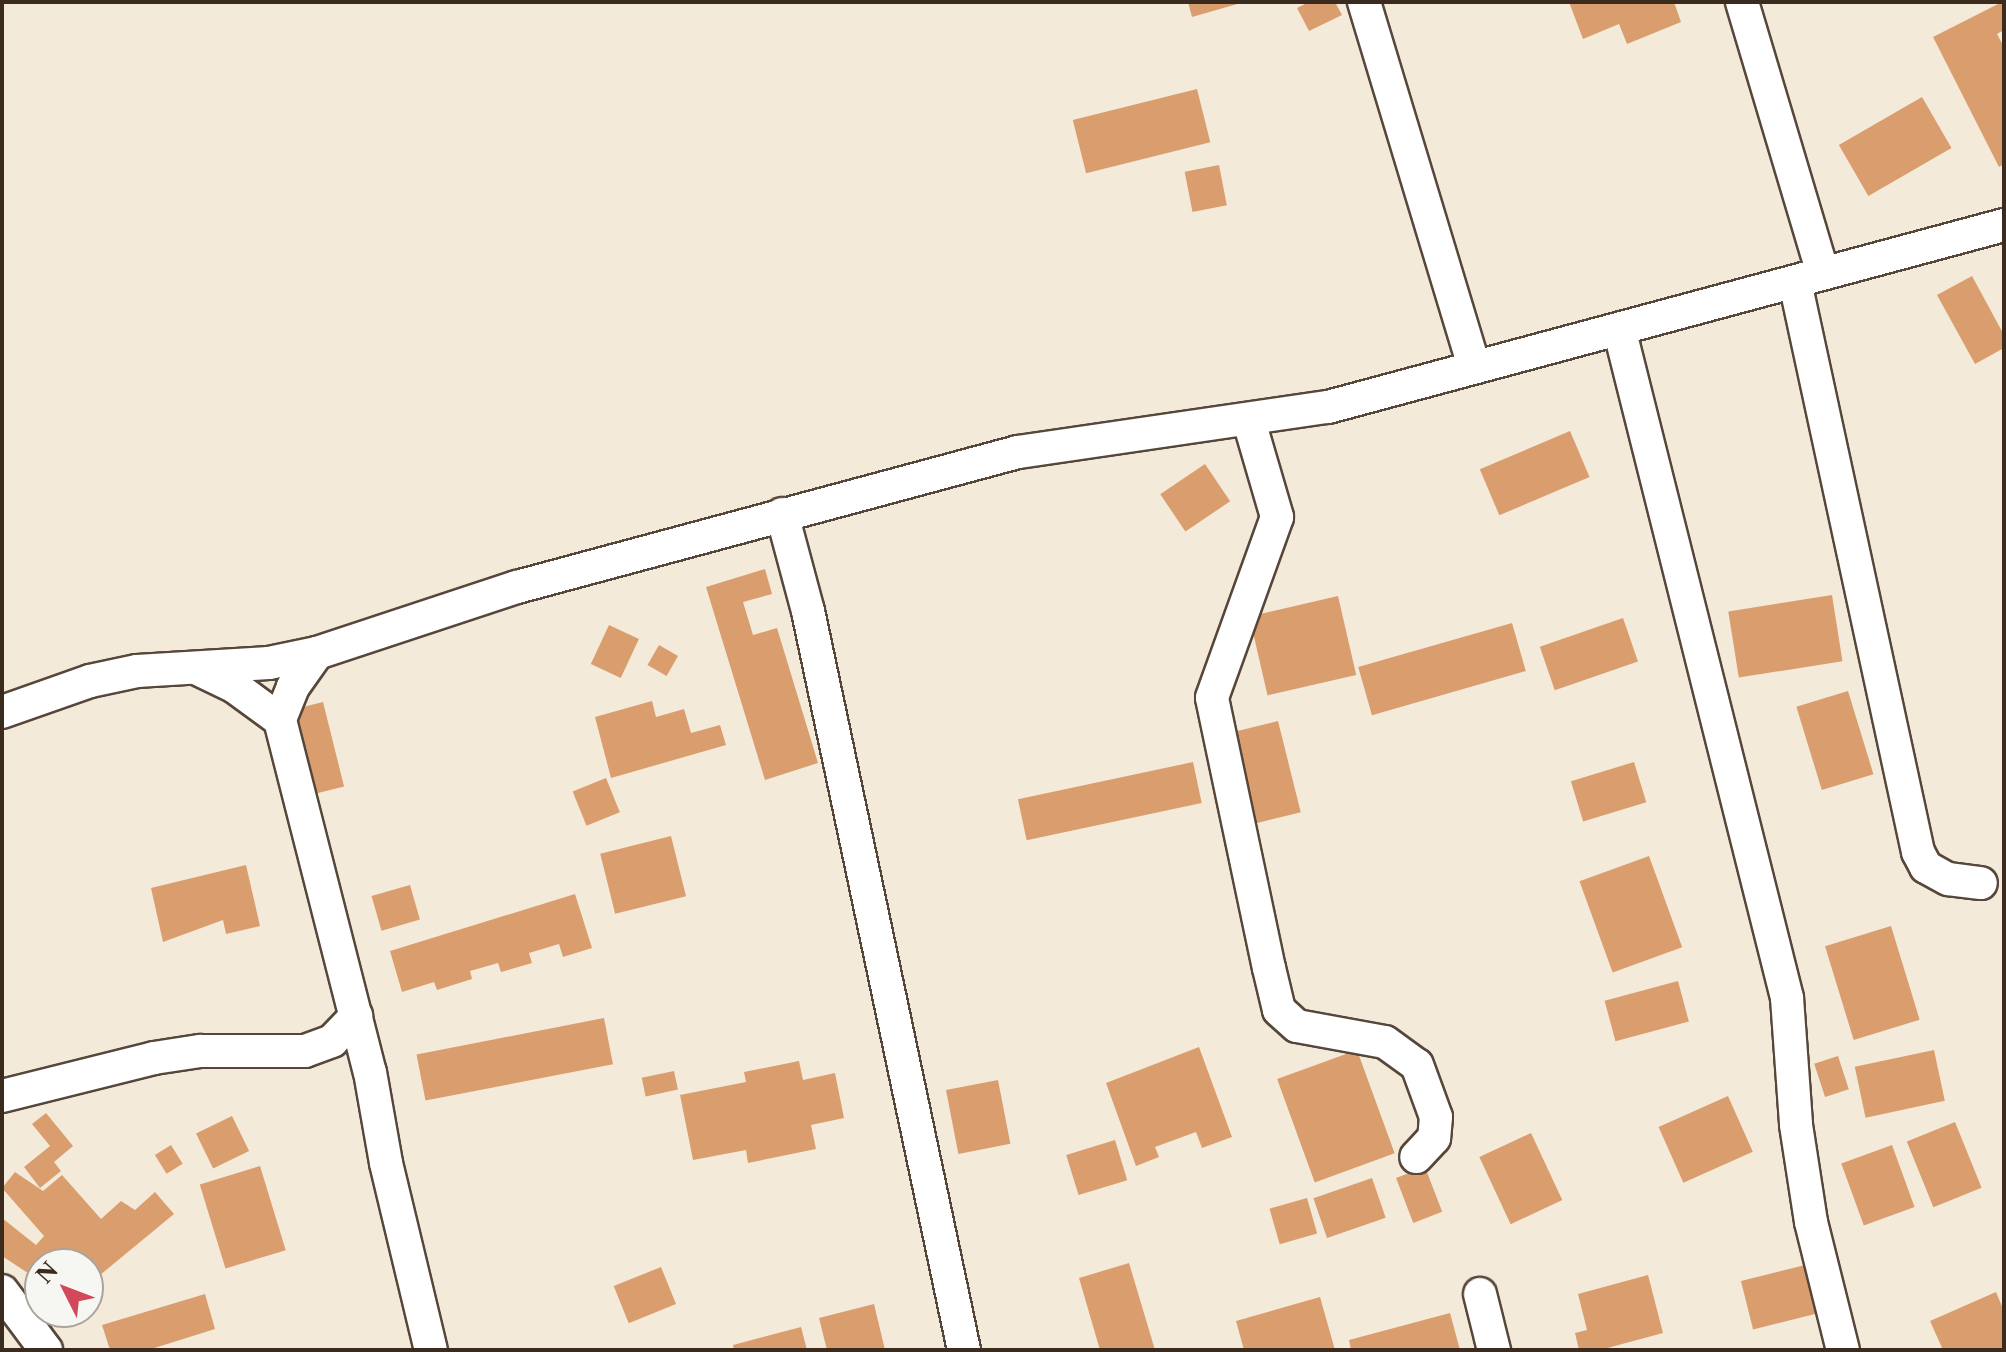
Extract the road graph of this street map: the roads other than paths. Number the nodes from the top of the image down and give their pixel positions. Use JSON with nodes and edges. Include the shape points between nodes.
{"nodes":[{"id":1,"x":1364,"y":2,"type":"edge"},
{"id":2,"x":1742,"y":2,"type":"edge"},
{"id":3,"x":2004,"y":225,"type":"edge"},
{"id":4,"x":1809,"y":278,"type":"junction"},
{"id":5,"x":1620,"y":332,"type":"junction"},
{"id":6,"x":1474,"y":367,"type":"junction"},
{"id":7,"x":1249,"y":421,"type":"junction"},
{"id":8,"x":782,"y":514,"type":"junction"},
{"id":9,"x":317,"y":653,"type":"junction"},
{"id":10,"x":196,"y":668,"type":"junction"},
{"id":11,"x":2,"y":712,"type":"edge"},
{"id":12,"x":280,"y":720,"type":"junction"},
{"id":13,"x":1981,"y":883,"type":"dead end"},
{"id":14,"x":356,"y":1016,"type":"junction"},
{"id":15,"x":2,"y":1096,"type":"edge"},
{"id":16,"x":1416,"y":1157,"type":"dead end"},
{"id":17,"x":2,"y":1291,"type":"edge"},
{"id":18,"x":1480,"y":1294,"type":"dead end"},
{"id":19,"x":46,"y":1350,"type":"edge"},
{"id":20,"x":431,"y":1350,"type":"edge"},
{"id":21,"x":964,"y":1350,"type":"edge"},
{"id":22,"x":1494,"y":1350,"type":"edge"},
{"id":23,"x":1843,"y":1350,"type":"edge"}],
"edges":[{"from":1,"to":6,"type":"street"},
{"from":2,"to":4,"type":"street"},
{"from":3,"to":4,"type":"street"},
{"from":4,"to":5,"type":"street"},
{"from":4,"to":13,"type":"street","via":[[1918,852],[1926,867],[1948,879]]},
{"from":5,"to":6,"type":"street"},
{"from":5,"to":23,"type":"street","via":[[1787,998],[1796,1125],[1811,1222]]},
{"from":6,"to":7,"type":"street","via":[[1328,407]]},
{"from":7,"to":8,"type":"street","via":[[1018,452]]},
{"from":7,"to":16,"type":"street","via":[[1277,517],[1212,698],[1269,968],[1279,1010],[1297,1026],[1385,1042],[1417,1065],[1436,1117],[1434,1138]]},
{"from":8,"to":9,"type":"street","via":[[517,587]]},
{"from":8,"to":21,"type":"street","via":[[808,611]]},
{"from":9,"to":10,"type":"street","via":[[269,663]]},
{"from":9,"to":12,"type":"street","via":[[293,687]]},
{"from":10,"to":11,"type":"street","via":[[90,681]]},
{"from":10,"to":12,"type":"street","via":[[235,687]]},
{"from":12,"to":14,"type":"street"},
{"from":14,"to":15,"type":"street","via":[[332,1041],[305,1051],[200,1051]]},
{"from":14,"to":20,"type":"street"},
{"from":17,"to":19,"type":"street"},
{"from":18,"to":22,"type":"street"}]}
